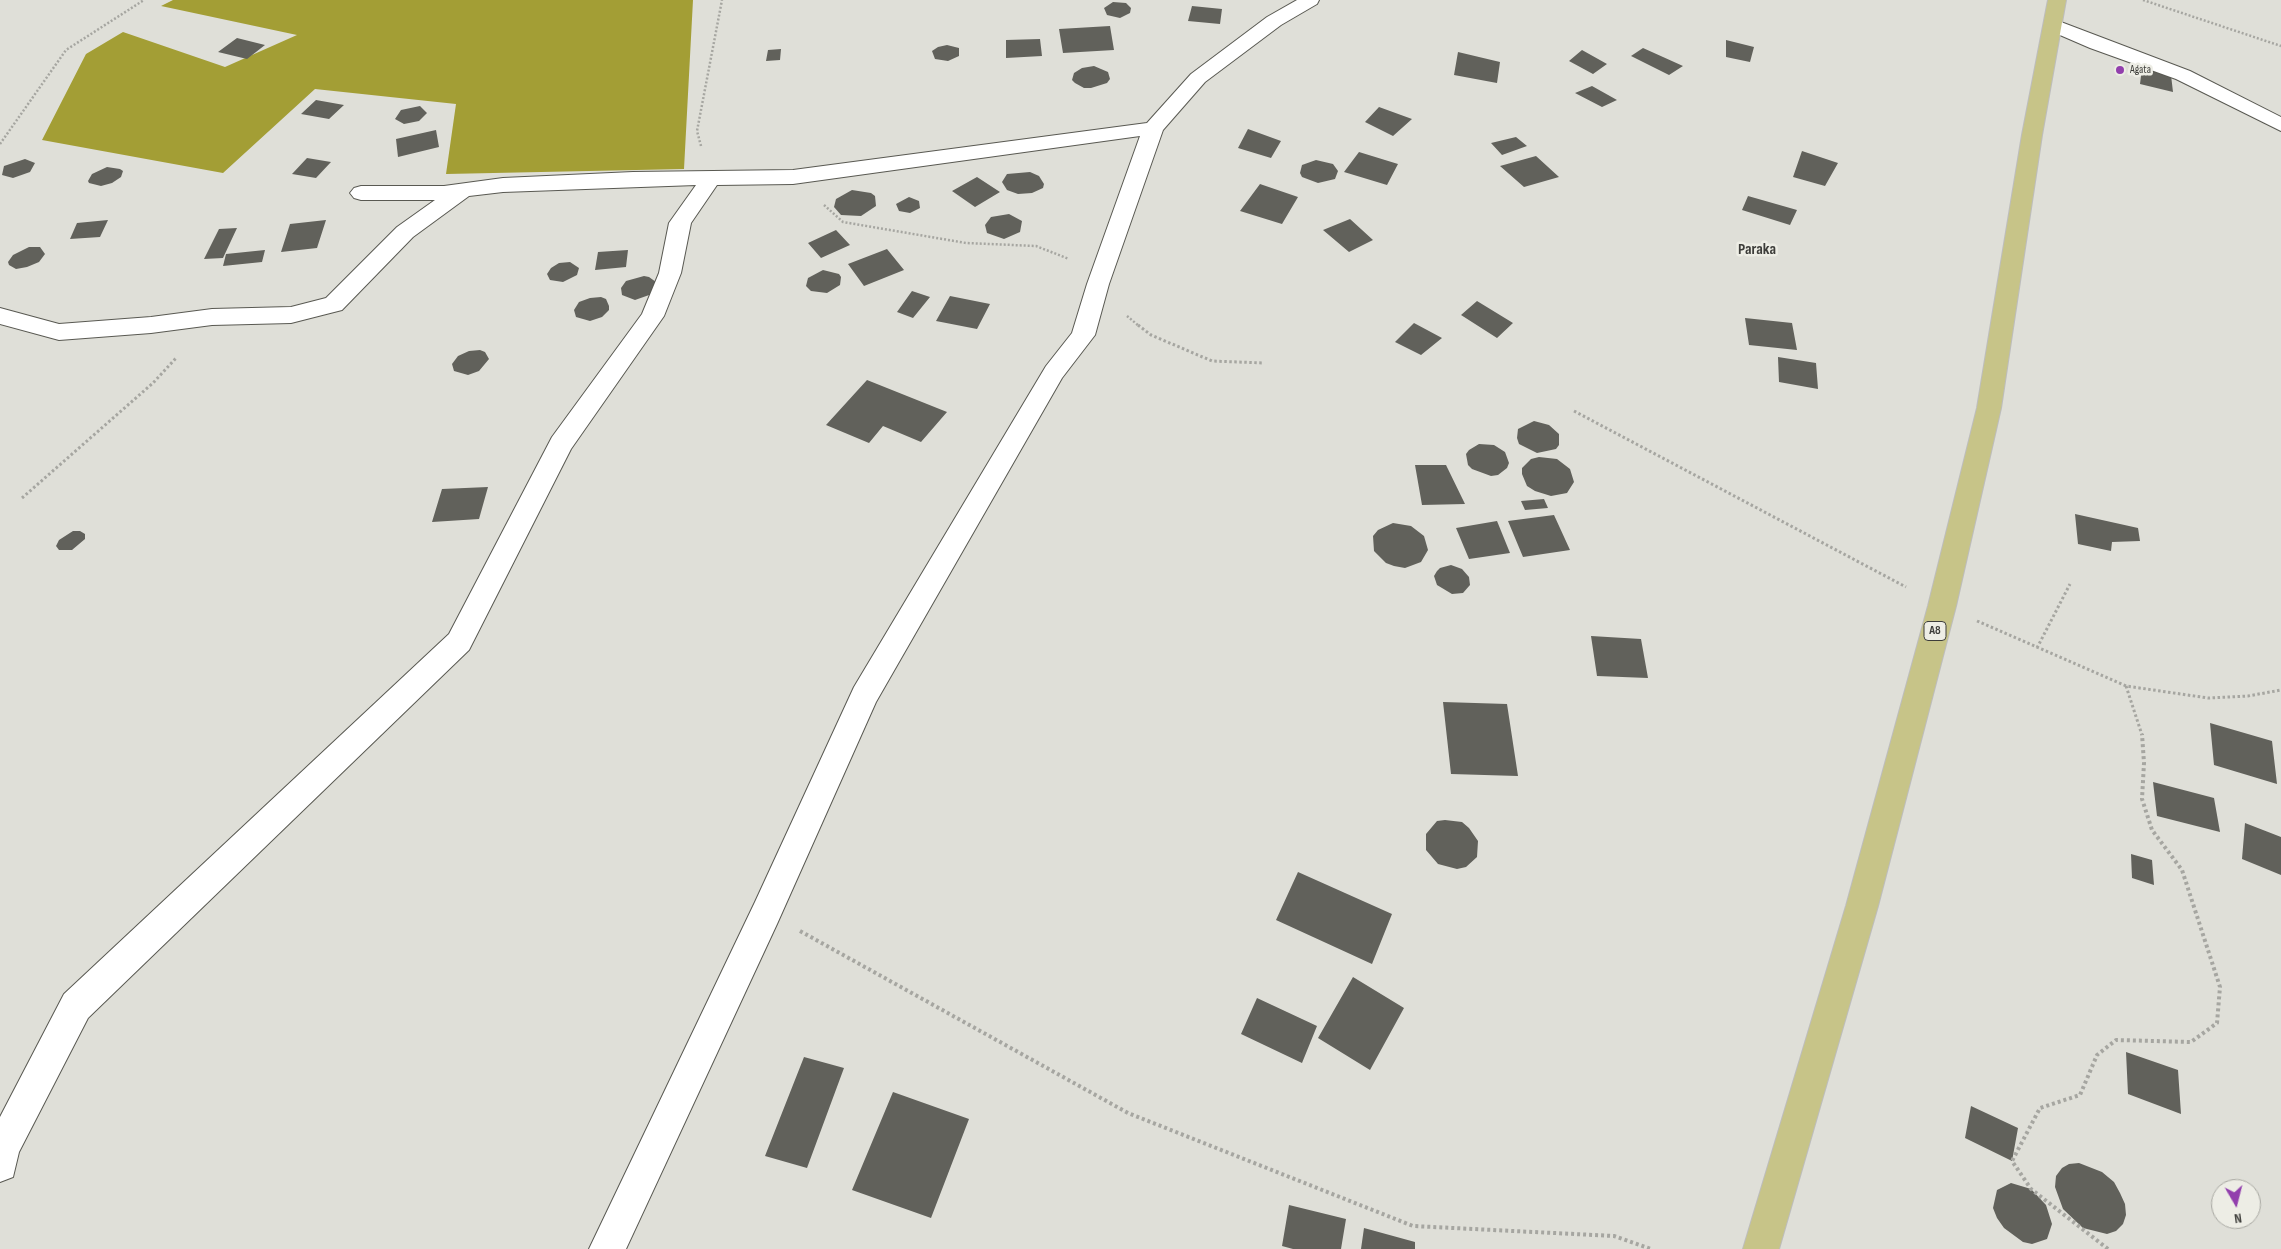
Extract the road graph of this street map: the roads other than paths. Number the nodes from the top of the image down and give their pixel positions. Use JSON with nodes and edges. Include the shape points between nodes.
{"nodes":[{"id":1,"x":1310,"y":0,"type":"edge"},
{"id":2,"x":2055,"y":12,"type":"edge"},
{"id":3,"x":2281,"y":125,"type":"edge"},
{"id":4,"x":1153,"y":128,"type":"junction"},
{"id":5,"x":711,"y":178,"type":"junction"},
{"id":6,"x":463,"y":190,"type":"junction"},
{"id":7,"x":361,"y":194,"type":"dead end"},
{"id":8,"x":0,"y":316,"type":"edge"},
{"id":9,"x":0,"y":1164,"type":"edge"},
{"id":10,"x":607,"y":1249,"type":"edge"},
{"id":11,"x":1761,"y":1249,"type":"edge"}],
"edges":[{"from":1,"to":4,"type":"street","via":[[1274,21],[1198,78]]},
{"from":2,"to":3,"type":"street","via":[[2097,44],[2183,75]]},
{"from":2,"to":11,"type":"main road","number":"A8","via":[[1989,408],[1951,568],[1862,906]]},
{"from":4,"to":5,"type":"street","via":[[793,177]]},
{"from":4,"to":10,"type":"street","via":[[1083,335],[1054,372],[864,696],[766,913]]},
{"from":5,"to":6,"type":"street","via":[[503,185]]},
{"from":5,"to":9,"type":"street","via":[[680,224],[670,273],[652,316],[561,444],[459,642],[76,1006],[2,1149]]},
{"from":6,"to":7,"type":"street"},
{"from":6,"to":8,"type":"street","via":[[405,232],[334,304],[291,315],[212,317],[59,332]]}]}
